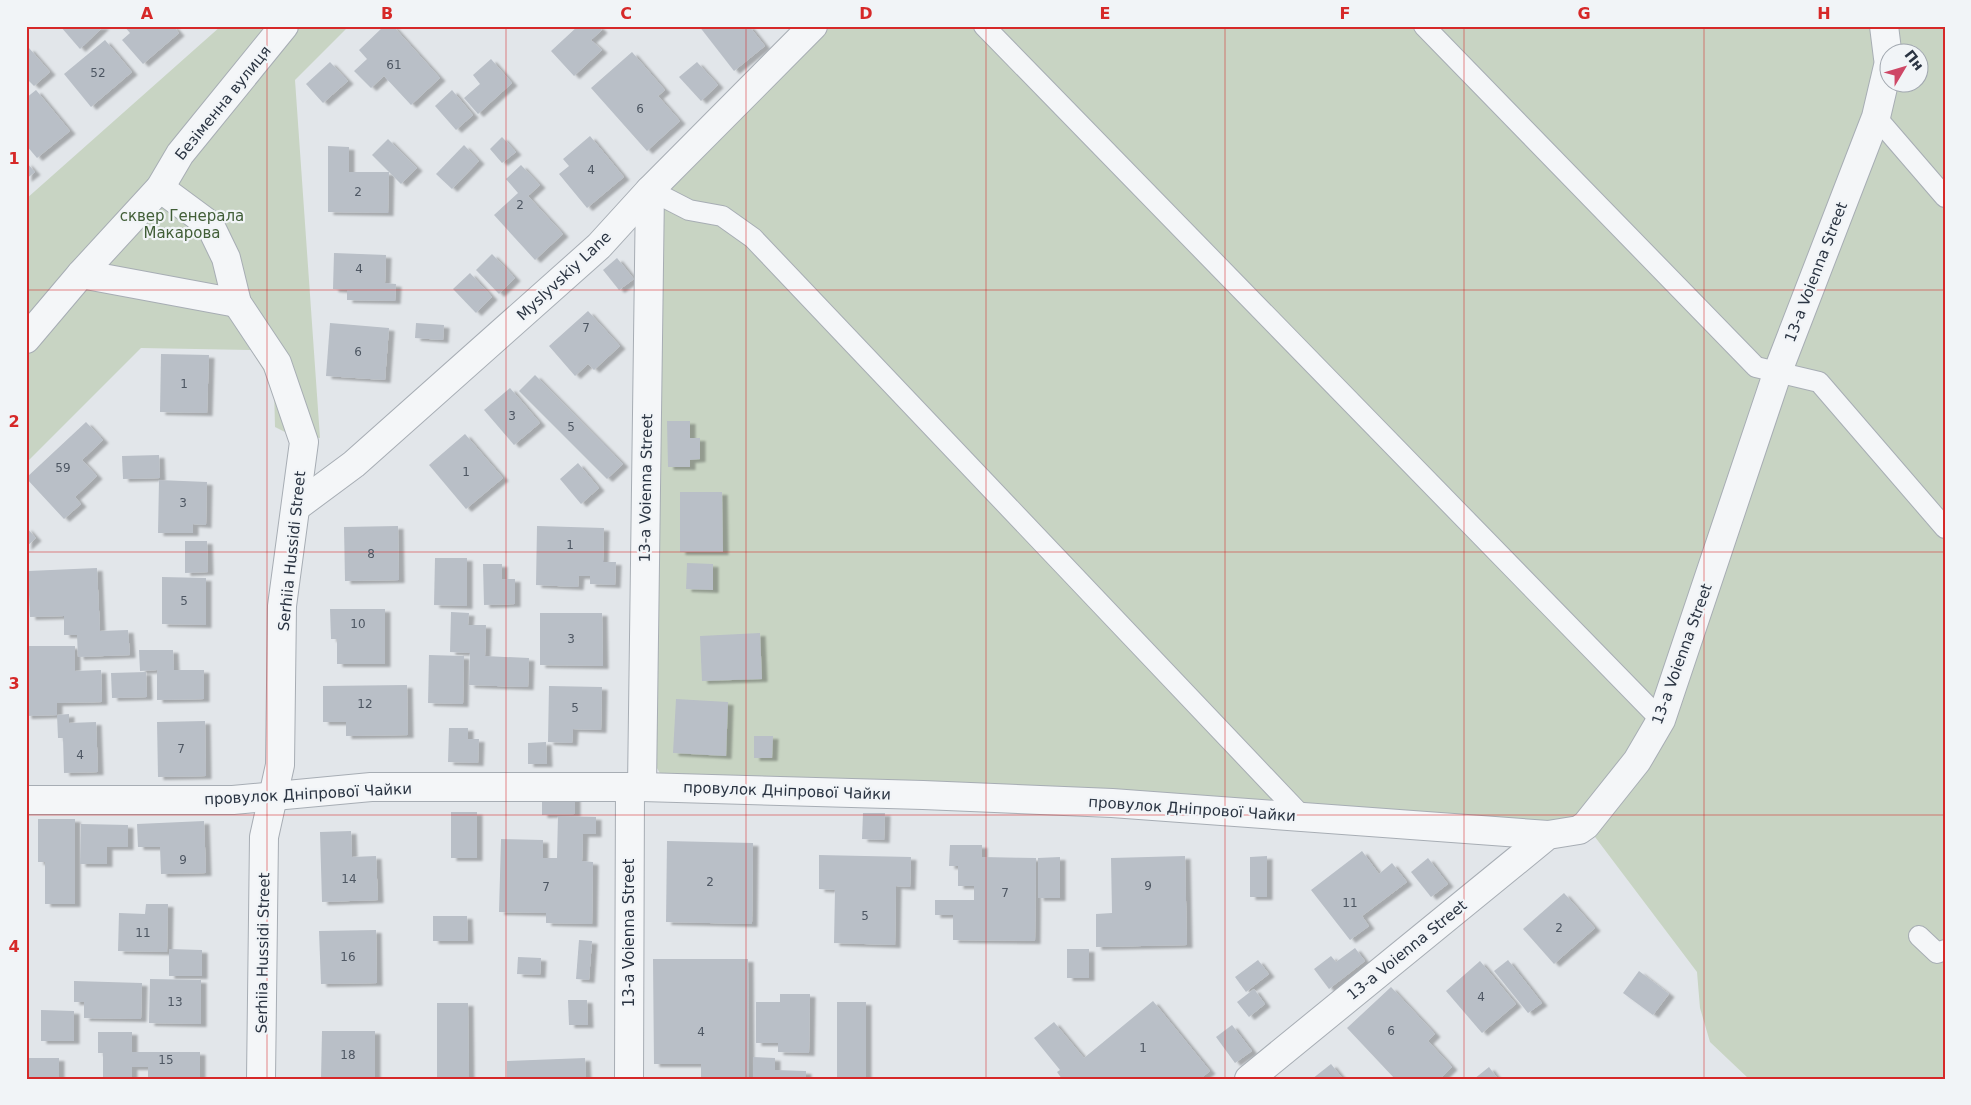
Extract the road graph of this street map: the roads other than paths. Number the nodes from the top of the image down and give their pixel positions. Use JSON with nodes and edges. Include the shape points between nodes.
{"nodes":[{"id":1,"x":284,"y":26,"type":"edge"},
{"id":2,"x":813,"y":26,"type":"edge"},
{"id":3,"x":984,"y":26,"type":"edge"},
{"id":4,"x":1424,"y":26,"type":"edge"},
{"id":5,"x":1884,"y":26,"type":"edge"},
{"id":6,"x":1886,"y":42,"type":"edge"},
{"id":7,"x":1882,"y":92,"type":"edge"},
{"id":8,"x":1876,"y":117,"type":"junction"},
{"id":9,"x":160,"y":188,"type":"junction"},
{"id":10,"x":650,"y":190,"type":"junction"},
{"id":11,"x":1945,"y":197,"type":"edge"},
{"id":12,"x":81,"y":274,"type":"junction"},
{"id":13,"x":237,"y":303,"type":"junction"},
{"id":14,"x":26,"y":339,"type":"edge"},
{"id":15,"x":1778,"y":371,"type":"junction"},
{"id":16,"x":296,"y":507,"type":"junction"},
{"id":17,"x":1945,"y":528,"type":"edge"},
{"id":18,"x":1661,"y":720,"type":"junction"},
{"id":19,"x":636,"y":787,"type":"junction"},
{"id":20,"x":272,"y":797,"type":"junction"},
{"id":21,"x":26,"y":800,"type":"edge"},
{"id":22,"x":1302,"y":816,"type":"junction"},
{"id":23,"x":1548,"y":835,"type":"junction"},
{"id":24,"x":1919,"y":936,"type":"dead end"},
{"id":25,"x":1945,"y":950,"type":"edge"},
{"id":26,"x":261,"y":1079,"type":"edge"},
{"id":27,"x":629,"y":1079,"type":"edge"},
{"id":28,"x":1249,"y":1079,"type":"edge"}],
"edges":[{"from":1,"to":9,"type":"street","name":"Безіменна вулиця","via":[[180,154]]},
{"from":2,"to":10,"type":"street","name":"Myslyvskiy Lane"},
{"from":3,"to":18,"type":"lane"},
{"from":4,"to":15,"type":"lane","via":[[1756,366]]},
{"from":5,"to":6,"type":"street"},
{"from":7,"to":8,"type":"street","name":"13-a Voienna Street"},
{"from":8,"to":11,"type":"lane"},
{"from":8,"to":15,"type":"street","name":"13-a Voienna Street"},
{"from":9,"to":12,"type":"street","name":"Безіменна вулиця"},
{"from":9,"to":13,"type":"street","name":"Serhiia Hussidi Street","via":[[210,225],[226,258]]},
{"from":10,"to":16,"type":"street","name":"Myslyvskiy Lane","via":[[599,246],[354,464]]},
{"from":10,"to":19,"type":"street","name":"13-a Voienna Street"},
{"from":10,"to":22,"type":"lane","via":[[689,210],[722,216],[753,238]]},
{"from":12,"to":13,"type":"street"},
{"from":12,"to":14,"type":"street","name":"Безіменна вулиця"},
{"from":13,"to":16,"type":"street","name":"Serhiia Hussidi Street","via":[[277,363],[304,442]]},
{"from":15,"to":17,"type":"lane","via":[[1819,382]]},
{"from":15,"to":18,"type":"street","name":"13-a Voienna Street"},
{"from":16,"to":20,"type":"street","name":"Serhiia Hussidi Street","via":[[282,606],[280,765]]},
{"from":18,"to":23,"type":"street","name":"13-a Voienna Street","via":[[1637,761],[1586,825],[1579,830]]},
{"from":19,"to":20,"type":"street","name":"провулок Дніпрової Чайки","via":[[371,787]]},
{"from":19,"to":22,"type":"street","name":"провулок Дніпрової Чайки","via":[[1023,799]]},
{"from":19,"to":27,"type":"street","name":"13-a Voienna Street"},
{"from":20,"to":21,"type":"street","name":"провулок Дніпрової Чайки","via":[[233,800]]},
{"from":20,"to":26,"type":"street","name":"Serhiia Hussidi Street","via":[[264,837]]},
{"from":22,"to":23,"type":"street","name":"провулок Дніпрової Чайки"},
{"from":23,"to":28,"type":"street","name":"13-a Voienna Street"},
{"from":24,"to":25,"type":"lane","via":[[1937,953]]}]}
